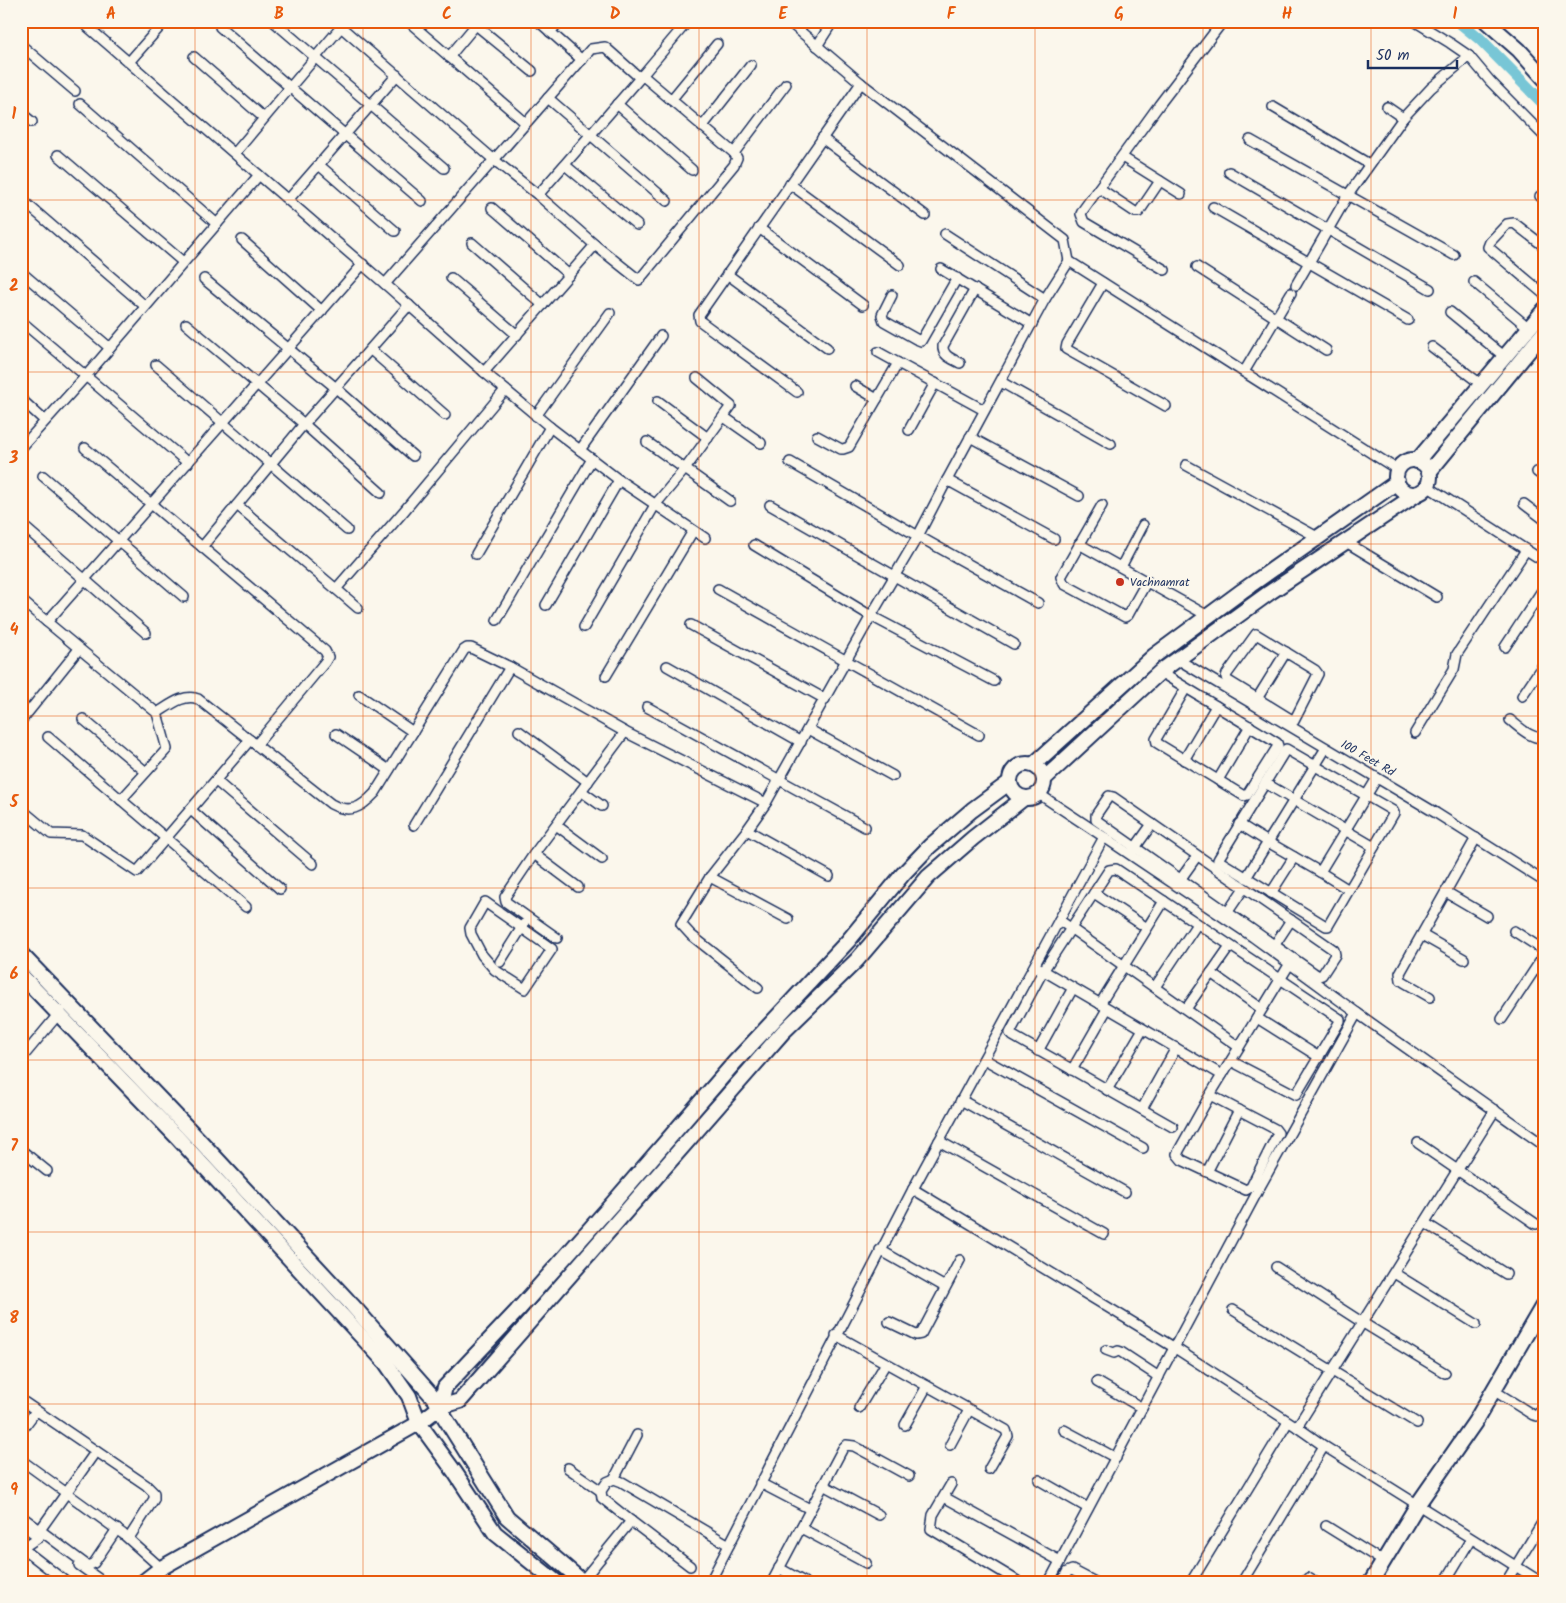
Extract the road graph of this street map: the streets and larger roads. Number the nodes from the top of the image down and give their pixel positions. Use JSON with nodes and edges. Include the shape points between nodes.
{"nodes":[{"id":1,"x":81,"y":21,"type":"edge"},
{"id":2,"x":165,"y":21,"type":"edge"},
{"id":3,"x":273,"y":21,"type":"edge"},
{"id":4,"x":408,"y":21,"type":"edge"},
{"id":5,"x":423,"y":21,"type":"edge"},
{"id":6,"x":538,"y":21,"type":"edge"},
{"id":7,"x":560,"y":21,"type":"edge"},
{"id":8,"x":688,"y":21,"type":"edge"},
{"id":9,"x":788,"y":21,"type":"edge"},
{"id":10,"x":833,"y":21,"type":"edge"},
{"id":11,"x":1223,"y":21,"type":"edge"},
{"id":12,"x":1414,"y":21,"type":"edge"},
{"id":13,"x":1486,"y":21,"type":"edge"},
{"id":14,"x":478,"y":23,"type":"edge"},
{"id":15,"x":338,"y":24,"type":"edge"},
{"id":16,"x":220,"y":27,"type":"dead end"},
{"id":17,"x":416,"y":29,"type":"junction"},
{"id":18,"x":550,"y":32,"type":"junction"},
{"id":19,"x":718,"y":44,"type":"dead end"},
{"id":20,"x":21,"y":45,"type":"edge"},
{"id":21,"x":816,"y":46,"type":"junction"},
{"id":22,"x":1469,"y":56,"type":"junction"},
{"id":23,"x":194,"y":57,"type":"dead end"},
{"id":24,"x":314,"y":57,"type":"junction"},
{"id":25,"x":449,"y":57,"type":"junction"},
{"id":26,"x":582,"y":60,"type":"junction"},
{"id":27,"x":129,"y":62,"type":"junction"},
{"id":28,"x":751,"y":66,"type":"dead end"},
{"id":29,"x":532,"y":72,"type":"dead end"},
{"id":30,"x":397,"y":75,"type":"junction"},
{"id":31,"x":641,"y":77,"type":"junction"},
{"id":32,"x":1545,"y":79,"type":"edge"},
{"id":33,"x":861,"y":83,"type":"junction"},
{"id":34,"x":786,"y":84,"type":"dead end"},
{"id":35,"x":290,"y":87,"type":"junction"},
{"id":36,"x":75,"y":90,"type":"dead end"},
{"id":37,"x":548,"y":98,"type":"junction"},
{"id":38,"x":671,"y":100,"type":"junction"},
{"id":39,"x":80,"y":104,"type":"dead end"},
{"id":40,"x":617,"y":104,"type":"junction"},
{"id":41,"x":370,"y":105,"type":"junction"},
{"id":42,"x":1387,"y":106,"type":"dead end"},
{"id":43,"x":1273,"y":107,"type":"dead end"},
{"id":44,"x":21,"y":113,"type":"edge"},
{"id":45,"x":264,"y":118,"type":"junction"},
{"id":46,"x":1403,"y":118,"type":"junction"},
{"id":47,"x":32,"y":122,"type":"dead end"},
{"id":48,"x":526,"y":123,"type":"junction"},
{"id":49,"x":702,"y":126,"type":"junction"},
{"id":50,"x":345,"y":134,"type":"junction"},
{"id":51,"x":591,"y":136,"type":"junction"},
{"id":52,"x":1545,"y":137,"type":"edge"},
{"id":53,"x":822,"y":138,"type":"junction"},
{"id":54,"x":1250,"y":140,"type":"dead end"},
{"id":55,"x":235,"y":153,"type":"junction"},
{"id":56,"x":734,"y":153,"type":"junction"},
{"id":57,"x":58,"y":154,"type":"dead end"},
{"id":58,"x":1122,"y":157,"type":"junction"},
{"id":59,"x":493,"y":159,"type":"junction"},
{"id":60,"x":1369,"y":164,"type":"junction"},
{"id":61,"x":319,"y":165,"type":"junction"},
{"id":62,"x":565,"y":165,"type":"junction"},
{"id":63,"x":444,"y":168,"type":"dead end"},
{"id":64,"x":692,"y":170,"type":"dead end"},
{"id":65,"x":1229,"y":172,"type":"dead end"},
{"id":66,"x":259,"y":175,"type":"junction"},
{"id":67,"x":1160,"y":181,"type":"junction"},
{"id":68,"x":790,"y":184,"type":"junction"},
{"id":69,"x":1099,"y":188,"type":"junction"},
{"id":70,"x":1181,"y":194,"type":"dead end"},
{"id":71,"x":538,"y":195,"type":"junction"},
{"id":72,"x":1348,"y":195,"type":"junction"},
{"id":73,"x":21,"y":199,"type":"edge"},
{"id":74,"x":288,"y":200,"type":"junction"},
{"id":75,"x":422,"y":201,"type":"dead end"},
{"id":76,"x":667,"y":201,"type":"dead end"},
{"id":77,"x":1213,"y":207,"type":"dead end"},
{"id":78,"x":492,"y":208,"type":"dead end"},
{"id":79,"x":925,"y":215,"type":"dead end"},
{"id":80,"x":217,"y":224,"type":"junction"},
{"id":81,"x":637,"y":225,"type":"dead end"},
{"id":82,"x":759,"y":228,"type":"junction"},
{"id":83,"x":1327,"y":230,"type":"junction"},
{"id":84,"x":395,"y":231,"type":"dead end"},
{"id":85,"x":945,"y":234,"type":"dead end"},
{"id":86,"x":242,"y":240,"type":"dead end"},
{"id":87,"x":472,"y":243,"type":"dead end"},
{"id":88,"x":595,"y":245,"type":"junction"},
{"id":89,"x":1545,"y":247,"type":"edge"},
{"id":90,"x":1454,"y":255,"type":"dead end"},
{"id":91,"x":183,"y":262,"type":"junction"},
{"id":92,"x":1069,"y":262,"type":"junction"},
{"id":93,"x":363,"y":264,"type":"junction"},
{"id":94,"x":1308,"y":264,"type":"junction"},
{"id":95,"x":900,"y":266,"type":"dead end"},
{"id":96,"x":1197,"y":267,"type":"dead end"},
{"id":97,"x":942,"y":269,"type":"dead end"},
{"id":98,"x":1165,"y":270,"type":"dead end"},
{"id":99,"x":21,"y":272,"type":"edge"},
{"id":100,"x":727,"y":274,"type":"junction"},
{"id":101,"x":569,"y":275,"type":"junction"},
{"id":102,"x":451,"y":278,"type":"dead end"},
{"id":103,"x":957,"y":278,"type":"junction"},
{"id":104,"x":204,"y":279,"type":"dead end"},
{"id":105,"x":1474,"y":282,"type":"dead end"},
{"id":106,"x":1103,"y":283,"type":"junction"},
{"id":107,"x":385,"y":284,"type":"junction"},
{"id":108,"x":1430,"y":288,"type":"dead end"},
{"id":109,"x":975,"y":289,"type":"junction"},
{"id":110,"x":892,"y":295,"type":"dead end"},
{"id":111,"x":1545,"y":296,"type":"edge"},
{"id":112,"x":1045,"y":299,"type":"junction"},
{"id":113,"x":543,"y":304,"type":"junction"},
{"id":114,"x":409,"y":305,"type":"junction"},
{"id":115,"x":863,"y":305,"type":"dead end"},
{"id":116,"x":145,"y":306,"type":"junction"},
{"id":117,"x":1545,"y":308,"type":"edge"},
{"id":118,"x":322,"y":311,"type":"junction"},
{"id":119,"x":1450,"y":312,"type":"dead end"},
{"id":120,"x":610,"y":313,"type":"dead end"},
{"id":121,"x":1277,"y":318,"type":"junction"},
{"id":122,"x":1408,"y":320,"type":"dead end"},
{"id":123,"x":21,"y":321,"type":"edge"},
{"id":124,"x":186,"y":324,"type":"dead end"},
{"id":125,"x":1032,"y":324,"type":"junction"},
{"id":126,"x":1529,"y":328,"type":"junction"},
{"id":127,"x":1545,"y":331,"type":"edge"},
{"id":128,"x":517,"y":335,"type":"junction"},
{"id":129,"x":661,"y":336,"type":"dead end"},
{"id":130,"x":1432,"y":347,"type":"dead end"},
{"id":131,"x":110,"y":348,"type":"junction"},
{"id":132,"x":827,"y":348,"type":"dead end"},
{"id":133,"x":288,"y":349,"type":"junction"},
{"id":134,"x":371,"y":350,"type":"junction"},
{"id":135,"x":1326,"y":350,"type":"dead end"},
{"id":136,"x":878,"y":352,"type":"dead end"},
{"id":137,"x":1505,"y":357,"type":"junction"},
{"id":138,"x":898,"y":363,"type":"junction"},
{"id":139,"x":960,"y":363,"type":"dead end"},
{"id":140,"x":156,"y":364,"type":"dead end"},
{"id":141,"x":484,"y":372,"type":"junction"},
{"id":142,"x":1244,"y":372,"type":"junction"},
{"id":143,"x":86,"y":376,"type":"junction"},
{"id":144,"x":697,"y":378,"type":"dead end"},
{"id":145,"x":1001,"y":382,"type":"junction"},
{"id":146,"x":936,"y":383,"type":"junction"},
{"id":147,"x":257,"y":384,"type":"junction"},
{"id":148,"x":1482,"y":385,"type":"junction"},
{"id":149,"x":855,"y":386,"type":"dead end"},
{"id":150,"x":336,"y":388,"type":"junction"},
{"id":151,"x":505,"y":390,"type":"junction"},
{"id":152,"x":797,"y":392,"type":"dead end"},
{"id":153,"x":877,"y":398,"type":"junction"},
{"id":154,"x":21,"y":399,"type":"edge"},
{"id":155,"x":658,"y":401,"type":"dead end"},
{"id":156,"x":1166,"y":406,"type":"dead end"},
{"id":157,"x":984,"y":410,"type":"junction"},
{"id":158,"x":445,"y":415,"type":"dead end"},
{"id":159,"x":536,"y":416,"type":"junction"},
{"id":160,"x":724,"y":417,"type":"junction"},
{"id":161,"x":45,"y":421,"type":"junction"},
{"id":162,"x":223,"y":422,"type":"junction"},
{"id":163,"x":304,"y":424,"type":"junction"},
{"id":164,"x":550,"y":427,"type":"junction"},
{"id":165,"x":909,"y":430,"type":"dead end"},
{"id":166,"x":817,"y":436,"type":"dead end"},
{"id":167,"x":970,"y":437,"type":"junction"},
{"id":168,"x":708,"y":438,"type":"junction"},
{"id":169,"x":647,"y":442,"type":"dead end"},
{"id":170,"x":760,"y":443,"type":"dead end"},
{"id":171,"x":1111,"y":444,"type":"dead end"},
{"id":172,"x":21,"y":448,"type":"edge"},
{"id":173,"x":85,"y":448,"type":"dead end"},
{"id":174,"x":580,"y":450,"type":"junction"},
{"id":175,"x":414,"y":456,"type":"dead end"},
{"id":176,"x":592,"y":459,"type":"junction"},
{"id":177,"x":1417,"y":461,"type":"junction"},
{"id":178,"x":188,"y":462,"type":"junction"},
{"id":179,"x":790,"y":462,"type":"dead end"},
{"id":180,"x":272,"y":463,"type":"junction"},
{"id":181,"x":1186,"y":465,"type":"dead end"},
{"id":182,"x":685,"y":469,"type":"junction"},
{"id":183,"x":43,"y":476,"type":"dead end"},
{"id":184,"x":1397,"y":476,"type":"junction"},
{"id":185,"x":619,"y":480,"type":"junction"},
{"id":186,"x":946,"y":480,"type":"junction"},
{"id":187,"x":1424,"y":484,"type":"junction"},
{"id":188,"x":381,"y":493,"type":"dead end"},
{"id":189,"x":1079,"y":496,"type":"dead end"},
{"id":190,"x":730,"y":500,"type":"dead end"},
{"id":191,"x":152,"y":504,"type":"junction"},
{"id":192,"x":237,"y":504,"type":"junction"},
{"id":193,"x":1524,"y":504,"type":"dead end"},
{"id":194,"x":655,"y":505,"type":"junction"},
{"id":195,"x":770,"y":505,"type":"dead end"},
{"id":196,"x":1102,"y":505,"type":"dead end"},
{"id":197,"x":1545,"y":520,"type":"edge"},
{"id":198,"x":21,"y":524,"type":"edge"},
{"id":199,"x":1143,"y":525,"type":"dead end"},
{"id":200,"x":347,"y":530,"type":"dead end"},
{"id":201,"x":693,"y":531,"type":"junction"},
{"id":202,"x":918,"y":536,"type":"junction"},
{"id":203,"x":705,"y":538,"type":"dead end"},
{"id":204,"x":1319,"y":538,"type":"junction"},
{"id":205,"x":1054,"y":539,"type":"dead end"},
{"id":206,"x":119,"y":542,"type":"junction"},
{"id":207,"x":1346,"y":542,"type":"junction"},
{"id":208,"x":1079,"y":544,"type":"junction"},
{"id":209,"x":754,"y":545,"type":"dead end"},
{"id":210,"x":202,"y":547,"type":"junction"},
{"id":211,"x":1526,"y":550,"type":"junction"},
{"id":212,"x":476,"y":554,"type":"dead end"},
{"id":213,"x":1545,"y":562,"type":"edge"},
{"id":214,"x":1120,"y":566,"type":"junction"},
{"id":215,"x":894,"y":576,"type":"junction"},
{"id":216,"x":85,"y":580,"type":"junction"},
{"id":217,"x":1147,"y":581,"type":"junction"},
{"id":218,"x":1545,"y":586,"type":"edge"},
{"id":219,"x":336,"y":589,"type":"junction"},
{"id":220,"x":718,"y":589,"type":"dead end"},
{"id":221,"x":1438,"y":597,"type":"dead end"},
{"id":222,"x":184,"y":598,"type":"dead end"},
{"id":223,"x":21,"y":600,"type":"edge"},
{"id":224,"x":1038,"y":603,"type":"dead end"},
{"id":225,"x":546,"y":605,"type":"dead end"},
{"id":226,"x":358,"y":608,"type":"dead end"},
{"id":227,"x":871,"y":616,"type":"junction"},
{"id":228,"x":1208,"y":616,"type":"junction"},
{"id":229,"x":497,"y":620,"type":"dead end"},
{"id":230,"x":47,"y":622,"type":"junction"},
{"id":231,"x":692,"y":625,"type":"dead end"},
{"id":232,"x":584,"y":627,"type":"dead end"},
{"id":233,"x":146,"y":633,"type":"dead end"},
{"id":234,"x":1014,"y":644,"type":"dead end"},
{"id":235,"x":1505,"y":647,"type":"dead end"},
{"id":236,"x":79,"y":648,"type":"junction"},
{"id":237,"x":1286,"y":652,"type":"junction"},
{"id":238,"x":1177,"y":659,"type":"junction"},
{"id":239,"x":846,"y":661,"type":"junction"},
{"id":240,"x":1545,"y":662,"type":"edge"},
{"id":241,"x":667,"y":666,"type":"dead end"},
{"id":242,"x":510,"y":667,"type":"junction"},
{"id":243,"x":1160,"y":672,"type":"junction"},
{"id":244,"x":606,"y":676,"type":"dead end"},
{"id":245,"x":994,"y":681,"type":"dead end"},
{"id":246,"x":1186,"y":688,"type":"junction"},
{"id":247,"x":359,"y":695,"type":"dead end"},
{"id":248,"x":1522,"y":696,"type":"dead end"},
{"id":249,"x":825,"y":700,"type":"junction"},
{"id":250,"x":1255,"y":701,"type":"junction"},
{"id":251,"x":1216,"y":706,"type":"junction"},
{"id":252,"x":647,"y":707,"type":"dead end"},
{"id":253,"x":157,"y":713,"type":"junction"},
{"id":254,"x":83,"y":719,"type":"dead end"},
{"id":255,"x":1510,"y":720,"type":"dead end"},
{"id":256,"x":21,"y":721,"type":"edge"},
{"id":257,"x":1250,"y":726,"type":"junction"},
{"id":258,"x":808,"y":729,"type":"junction"},
{"id":259,"x":519,"y":731,"type":"dead end"},
{"id":260,"x":413,"y":732,"type":"junction"},
{"id":261,"x":625,"y":732,"type":"junction"},
{"id":262,"x":1415,"y":733,"type":"dead end"},
{"id":263,"x":336,"y":734,"type":"dead end"},
{"id":264,"x":979,"y":735,"type":"dead end"},
{"id":265,"x":48,"y":737,"type":"dead end"},
{"id":266,"x":1545,"y":737,"type":"edge"},
{"id":267,"x":253,"y":742,"type":"junction"},
{"id":268,"x":801,"y":742,"type":"junction"},
{"id":269,"x":1326,"y":748,"type":"junction"},
{"id":270,"x":1184,"y":760,"type":"junction"},
{"id":271,"x":1033,"y":765,"type":"junction"},
{"id":272,"x":1315,"y":765,"type":"junction"},
{"id":273,"x":389,"y":770,"type":"junction"},
{"id":274,"x":146,"y":772,"type":"junction"},
{"id":275,"x":893,"y":776,"type":"dead end"},
{"id":276,"x":1377,"y":778,"type":"junction"},
{"id":277,"x":779,"y":779,"type":"junction"},
{"id":278,"x":1044,"y":779,"type":"junction"},
{"id":279,"x":1218,"y":780,"type":"junction"},
{"id":280,"x":216,"y":781,"type":"junction"},
{"id":281,"x":588,"y":782,"type":"junction"},
{"id":282,"x":1010,"y":782,"type":"junction"},
{"id":283,"x":1265,"y":783,"type":"junction"},
{"id":284,"x":581,"y":791,"type":"junction"},
{"id":285,"x":1039,"y":794,"type":"junction"},
{"id":286,"x":1366,"y":796,"type":"junction"},
{"id":287,"x":1024,"y":798,"type":"junction"},
{"id":288,"x":121,"y":800,"type":"junction"},
{"id":289,"x":1293,"y":800,"type":"junction"},
{"id":290,"x":766,"y":803,"type":"junction"},
{"id":291,"x":602,"y":806,"type":"dead end"},
{"id":292,"x":21,"y":809,"type":"edge"},
{"id":293,"x":191,"y":810,"type":"junction"},
{"id":294,"x":1152,"y":824,"type":"junction"},
{"id":295,"x":1239,"y":824,"type":"junction"},
{"id":296,"x":414,"y":825,"type":"dead end"},
{"id":297,"x":556,"y":825,"type":"junction"},
{"id":298,"x":865,"y":827,"type":"dead end"},
{"id":299,"x":748,"y":830,"type":"junction"},
{"id":300,"x":1345,"y":831,"type":"junction"},
{"id":301,"x":1104,"y":837,"type":"junction"},
{"id":302,"x":167,"y":838,"type":"junction"},
{"id":303,"x":1476,"y":838,"type":"junction"},
{"id":304,"x":1268,"y":842,"type":"junction"},
{"id":305,"x":1374,"y":848,"type":"junction"},
{"id":306,"x":1132,"y":851,"type":"junction"},
{"id":307,"x":534,"y":854,"type":"junction"},
{"id":308,"x":1198,"y":856,"type":"junction"},
{"id":309,"x":1294,"y":857,"type":"junction"},
{"id":310,"x":602,"y":859,"type":"dead end"},
{"id":311,"x":313,"y":864,"type":"dead end"},
{"id":312,"x":1320,"y":872,"type":"junction"},
{"id":313,"x":829,"y":876,"type":"dead end"},
{"id":314,"x":710,"y":877,"type":"junction"},
{"id":315,"x":1246,"y":878,"type":"junction"},
{"id":316,"x":1545,"y":882,"type":"edge"},
{"id":317,"x":1178,"y":883,"type":"junction"},
{"id":318,"x":578,"y":887,"type":"dead end"},
{"id":319,"x":1244,"y":888,"type":"junction"},
{"id":320,"x":280,"y":889,"type":"dead end"},
{"id":321,"x":1349,"y":890,"type":"junction"},
{"id":322,"x":1446,"y":892,"type":"junction"},
{"id":323,"x":1094,"y":893,"type":"junction"},
{"id":324,"x":1271,"y":894,"type":"junction"},
{"id":325,"x":1164,"y":901,"type":"junction"},
{"id":326,"x":246,"y":907,"type":"dead end"},
{"id":327,"x":1225,"y":915,"type":"junction"},
{"id":328,"x":1487,"y":916,"type":"dead end"},
{"id":329,"x":529,"y":918,"type":"junction"},
{"id":330,"x":788,"y":919,"type":"dead end"},
{"id":331,"x":1059,"y":920,"type":"junction"},
{"id":332,"x":1291,"y":920,"type":"junction"},
{"id":333,"x":1197,"y":924,"type":"junction"},
{"id":334,"x":522,"y":928,"type":"junction"},
{"id":335,"x":1071,"y":928,"type":"junction"},
{"id":336,"x":1148,"y":928,"type":"junction"},
{"id":337,"x":1514,"y":931,"type":"dead end"},
{"id":338,"x":1422,"y":935,"type":"junction"},
{"id":339,"x":557,"y":938,"type":"dead end"},
{"id":340,"x":1230,"y":946,"type":"junction"},
{"id":341,"x":1272,"y":948,"type":"junction"},
{"id":342,"x":1545,"y":952,"type":"edge"},
{"id":343,"x":21,"y":954,"type":"edge"},
{"id":344,"x":1464,"y":959,"type":"dead end"},
{"id":345,"x":500,"y":962,"type":"dead end"},
{"id":346,"x":1288,"y":964,"type":"junction"},
{"id":347,"x":1124,"y":965,"type":"junction"},
{"id":348,"x":1034,"y":966,"type":"junction"},
{"id":349,"x":1043,"y":971,"type":"junction"},
{"id":350,"x":1211,"y":973,"type":"junction"},
{"id":351,"x":21,"y":976,"type":"edge"},
{"id":352,"x":1280,"y":980,"type":"junction"},
{"id":353,"x":1155,"y":987,"type":"junction"},
{"id":354,"x":758,"y":988,"type":"dead end"},
{"id":355,"x":1073,"y":988,"type":"junction"},
{"id":356,"x":1430,"y":997,"type":"dead end"},
{"id":357,"x":68,"y":1004,"type":"junction"},
{"id":358,"x":1104,"y":1006,"type":"junction"},
{"id":359,"x":1262,"y":1009,"type":"junction"},
{"id":360,"x":1186,"y":1010,"type":"junction"},
{"id":361,"x":1357,"y":1013,"type":"junction"},
{"id":362,"x":58,"y":1015,"type":"junction"},
{"id":363,"x":1257,"y":1018,"type":"junction"},
{"id":364,"x":1502,"y":1018,"type":"dead end"},
{"id":365,"x":1143,"y":1029,"type":"junction"},
{"id":366,"x":1239,"y":1047,"type":"junction"},
{"id":367,"x":1176,"y":1048,"type":"junction"},
{"id":368,"x":1038,"y":1050,"type":"junction"},
{"id":369,"x":1319,"y":1057,"type":"junction"},
{"id":370,"x":21,"y":1059,"type":"edge"},
{"id":371,"x":984,"y":1059,"type":"junction"},
{"id":372,"x":1231,"y":1061,"type":"junction"},
{"id":373,"x":1072,"y":1070,"type":"junction"},
{"id":374,"x":1222,"y":1076,"type":"junction"},
{"id":375,"x":1107,"y":1090,"type":"junction"},
{"id":376,"x":1210,"y":1095,"type":"junction"},
{"id":377,"x":961,"y":1100,"type":"junction"},
{"id":378,"x":1142,"y":1109,"type":"junction"},
{"id":379,"x":1239,"y":1110,"type":"junction"},
{"id":380,"x":1495,"y":1110,"type":"junction"},
{"id":381,"x":1174,"y":1127,"type":"dead end"},
{"id":382,"x":939,"y":1141,"type":"junction"},
{"id":383,"x":1418,"y":1143,"type":"dead end"},
{"id":384,"x":1545,"y":1146,"type":"edge"},
{"id":385,"x":1143,"y":1148,"type":"dead end"},
{"id":386,"x":21,"y":1150,"type":"edge"},
{"id":387,"x":47,"y":1171,"type":"dead end"},
{"id":388,"x":1458,"y":1171,"type":"junction"},
{"id":389,"x":1208,"y":1172,"type":"junction"},
{"id":390,"x":912,"y":1189,"type":"junction"},
{"id":391,"x":1125,"y":1192,"type":"dead end"},
{"id":392,"x":1425,"y":1223,"type":"junction"},
{"id":393,"x":1536,"y":1224,"type":"dead end"},
{"id":394,"x":1104,"y":1234,"type":"dead end"},
{"id":395,"x":880,"y":1250,"type":"junction"},
{"id":396,"x":960,"y":1260,"type":"dead end"},
{"id":397,"x":1276,"y":1267,"type":"dead end"},
{"id":398,"x":1394,"y":1273,"type":"junction"},
{"id":399,"x":1506,"y":1274,"type":"dead end"},
{"id":400,"x":945,"y":1287,"type":"junction"},
{"id":401,"x":1545,"y":1302,"type":"edge"},
{"id":402,"x":1233,"y":1310,"type":"dead end"},
{"id":403,"x":889,"y":1322,"type":"dead end"},
{"id":404,"x":1363,"y":1323,"type":"junction"},
{"id":405,"x":1476,"y":1324,"type":"dead end"},
{"id":406,"x":836,"y":1335,"type":"junction"},
{"id":407,"x":1175,"y":1348,"type":"junction"},
{"id":408,"x":1106,"y":1350,"type":"dead end"},
{"id":409,"x":886,"y":1363,"type":"junction"},
{"id":410,"x":1332,"y":1372,"type":"junction"},
{"id":411,"x":1445,"y":1373,"type":"dead end"},
{"id":412,"x":1159,"y":1377,"type":"junction"},
{"id":413,"x":1097,"y":1382,"type":"dead end"},
{"id":414,"x":926,"y":1386,"type":"junction"},
{"id":415,"x":1493,"y":1390,"type":"junction"},
{"id":416,"x":21,"y":1400,"type":"edge"},
{"id":417,"x":1545,"y":1404,"type":"edge"},
{"id":418,"x":440,"y":1408,"type":"junction"},
{"id":419,"x":859,"y":1408,"type":"dead end"},
{"id":420,"x":1142,"y":1408,"type":"junction"},
{"id":421,"x":969,"y":1410,"type":"junction"},
{"id":422,"x":36,"y":1411,"type":"junction"},
{"id":423,"x":1288,"y":1422,"type":"junction"},
{"id":424,"x":1417,"y":1422,"type":"dead end"},
{"id":425,"x":419,"y":1423,"type":"junction"},
{"id":426,"x":905,"y":1425,"type":"dead end"},
{"id":427,"x":1297,"y":1427,"type":"junction"},
{"id":428,"x":1064,"y":1430,"type":"dead end"},
{"id":429,"x":21,"y":1431,"type":"edge"},
{"id":430,"x":636,"y":1435,"type":"dead end"},
{"id":431,"x":950,"y":1446,"type":"dead end"},
{"id":432,"x":1324,"y":1446,"type":"junction"},
{"id":433,"x":96,"y":1451,"type":"junction"},
{"id":434,"x":1116,"y":1458,"type":"junction"},
{"id":435,"x":21,"y":1460,"type":"edge"},
{"id":436,"x":568,"y":1468,"type":"dead end"},
{"id":437,"x":989,"y":1469,"type":"dead end"},
{"id":438,"x":909,"y":1476,"type":"dead end"},
{"id":439,"x":614,"y":1479,"type":"junction"},
{"id":440,"x":1039,"y":1480,"type":"dead end"},
{"id":441,"x":760,"y":1483,"type":"junction"},
{"id":442,"x":951,"y":1484,"type":"dead end"},
{"id":443,"x":823,"y":1485,"type":"junction"},
{"id":444,"x":601,"y":1491,"type":"junction"},
{"id":445,"x":66,"y":1493,"type":"junction"},
{"id":446,"x":944,"y":1497,"type":"junction"},
{"id":447,"x":1418,"y":1504,"type":"junction"},
{"id":448,"x":1088,"y":1508,"type":"junction"},
{"id":449,"x":810,"y":1509,"type":"junction"},
{"id":450,"x":879,"y":1515,"type":"dead end"},
{"id":451,"x":21,"y":1516,"type":"edge"},
{"id":452,"x":1545,"y":1518,"type":"edge"},
{"id":453,"x":631,"y":1521,"type":"junction"},
{"id":454,"x":21,"y":1524,"type":"edge"},
{"id":455,"x":1326,"y":1526,"type":"dead end"},
{"id":456,"x":801,"y":1528,"type":"junction"},
{"id":457,"x":117,"y":1530,"type":"junction"},
{"id":458,"x":39,"y":1533,"type":"junction"},
{"id":459,"x":129,"y":1538,"type":"junction"},
{"id":460,"x":1471,"y":1539,"type":"junction"},
{"id":461,"x":729,"y":1545,"type":"junction"},
{"id":462,"x":22,"y":1548,"type":"edge"},
{"id":463,"x":1060,"y":1561,"type":"junction"},
{"id":464,"x":1384,"y":1562,"type":"junction"},
{"id":465,"x":866,"y":1563,"type":"dead end"},
{"id":466,"x":690,"y":1566,"type":"dead end"},
{"id":467,"x":1516,"y":1567,"type":"junction"},
{"id":468,"x":161,"y":1568,"type":"junction"},
{"id":469,"x":779,"y":1568,"type":"junction"},
{"id":470,"x":583,"y":1581,"type":"edge"},
{"id":471,"x":66,"y":1582,"type":"edge"},
{"id":472,"x":102,"y":1582,"type":"edge"},
{"id":473,"x":143,"y":1582,"type":"edge"},
{"id":474,"x":556,"y":1582,"type":"edge"},
{"id":475,"x":710,"y":1582,"type":"edge"},
{"id":476,"x":772,"y":1582,"type":"edge"},
{"id":477,"x":804,"y":1582,"type":"edge"},
{"id":478,"x":1018,"y":1582,"type":"edge"},
{"id":479,"x":1049,"y":1582,"type":"edge"},
{"id":480,"x":1062,"y":1582,"type":"edge"},
{"id":481,"x":1095,"y":1582,"type":"edge"},
{"id":482,"x":1191,"y":1582,"type":"edge"},
{"id":483,"x":1242,"y":1582,"type":"edge"},
{"id":484,"x":1371,"y":1582,"type":"edge"},
{"id":485,"x":1445,"y":1582,"type":"edge"},
{"id":486,"x":1506,"y":1582,"type":"edge"},
{"id":487,"x":1541,"y":1582,"type":"edge"}],
"edges":[{"from":1,"to":27,"type":"street"},
{"from":2,"to":27,"type":"street"},
{"from":3,"to":24,"type":"street"},
{"from":4,"to":17,"type":"street"},
{"from":5,"to":17,"type":"street"},
{"from":6,"to":18,"type":"street"},
{"from":7,"to":18,"type":"street"},
{"from":8,"to":31,"type":"street"},
{"from":9,"to":21,"type":"street"},
{"from":10,"to":21,"type":"street"},
{"from":11,"to":58,"type":"street"},
{"from":12,"to":22,"type":"street"},
{"from":13,"to":32,"type":"street"},
{"from":14,"to":25,"type":"street"},
{"from":14,"to":29,"type":"street"},
{"from":15,"to":24,"type":"street"},
{"from":15,"to":30,"type":"street"},
{"from":16,"to":35,"type":"street"},
{"from":17,"to":25,"type":"street"},
{"from":18,"to":26,"type":"street"},
{"from":19,"to":38,"type":"street"},
{"from":20,"to":36,"type":"street"},
{"from":21,"to":33,"type":"street"},
{"from":22,"to":46,"type":"street","via":[[1431,88]]},
{"from":22,"to":52,"type":"street"},
{"from":23,"to":45,"type":"street"},
{"from":24,"to":35,"type":"street"},
{"from":24,"to":41,"type":"street"},
{"from":25,"to":48,"type":"street"},
{"from":26,"to":31,"type":"street","via":[[591,49],[606,47]]},
{"from":26,"to":37,"type":"street"},
{"from":27,"to":55,"type":"street"},
{"from":28,"to":49,"type":"street"},
{"from":30,"to":41,"type":"street"},
{"from":30,"to":59,"type":"street"},
{"from":31,"to":38,"type":"street"},
{"from":31,"to":40,"type":"street"},
{"from":33,"to":53,"type":"street"},
{"from":33,"to":92,"type":"street","via":[[1064,240]]},
{"from":34,"to":56,"type":"street"},
{"from":35,"to":45,"type":"street"},
{"from":35,"to":50,"type":"street"},
{"from":37,"to":48,"type":"street"},
{"from":37,"to":51,"type":"street"},
{"from":38,"to":49,"type":"street"},
{"from":39,"to":80,"type":"street"},
{"from":40,"to":51,"type":"street"},
{"from":40,"to":64,"type":"street"},
{"from":41,"to":50,"type":"street"},
{"from":41,"to":63,"type":"street"},
{"from":42,"to":46,"type":"street"},
{"from":43,"to":60,"type":"street"},
{"from":44,"to":47,"type":"street"},
{"from":45,"to":55,"type":"street"},
{"from":46,"to":60,"type":"street"},
{"from":48,"to":59,"type":"street"},
{"from":49,"to":56,"type":"street"},
{"from":50,"to":61,"type":"street"},
{"from":50,"to":75,"type":"street"},
{"from":51,"to":62,"type":"street"},
{"from":51,"to":76,"type":"street"},
{"from":53,"to":68,"type":"street"},
{"from":53,"to":79,"type":"street"},
{"from":54,"to":72,"type":"street"},
{"from":55,"to":66,"type":"street"},
{"from":56,"to":88,"type":"street","via":[[737,158],[734,165],[639,280]]},
{"from":57,"to":91,"type":"street"},
{"from":58,"to":67,"type":"street"},
{"from":58,"to":69,"type":"street"},
{"from":59,"to":71,"type":"street"},
{"from":59,"to":107,"type":"street"},
{"from":60,"to":72,"type":"street"},
{"from":61,"to":74,"type":"street"},
{"from":61,"to":84,"type":"street"},
{"from":62,"to":71,"type":"street"},
{"from":62,"to":81,"type":"street"},
{"from":65,"to":83,"type":"street"},
{"from":66,"to":74,"type":"street"},
{"from":66,"to":80,"type":"street"},
{"from":67,"to":69,"type":"street","via":[[1139,212]]},
{"from":67,"to":70,"type":"street"},
{"from":68,"to":82,"type":"street"},
{"from":68,"to":95,"type":"street"},
{"from":69,"to":98,"type":"street","via":[[1081,214],[1084,222]]},
{"from":71,"to":88,"type":"street"},
{"from":72,"to":83,"type":"street"},
{"from":72,"to":90,"type":"street"},
{"from":73,"to":116,"type":"street"},
{"from":74,"to":93,"type":"street"},
{"from":77,"to":94,"type":"street"},
{"from":78,"to":101,"type":"street"},
{"from":80,"to":91,"type":"street"},
{"from":82,"to":100,"type":"street"},
{"from":82,"to":115,"type":"street"},
{"from":83,"to":94,"type":"street"},
{"from":83,"to":108,"type":"street"},
{"from":85,"to":112,"type":"street"},
{"from":86,"to":118,"type":"street"},
{"from":87,"to":113,"type":"street"},
{"from":88,"to":101,"type":"street"},
{"from":89,"to":111,"type":"street","via":[[1510,223],[1488,247]]},
{"from":91,"to":116,"type":"street"},
{"from":92,"to":106,"type":"street"},
{"from":92,"to":112,"type":"street"},
{"from":93,"to":107,"type":"street"},
{"from":93,"to":118,"type":"street"},
{"from":94,"to":121,"type":"street"},
{"from":94,"to":122,"type":"street"},
{"from":96,"to":121,"type":"street"},
{"from":97,"to":103,"type":"street"},
{"from":99,"to":131,"type":"street"},
{"from":100,"to":132,"type":"street"},
{"from":100,"to":152,"type":"street","via":[[699,318]]},
{"from":101,"to":113,"type":"street"},
{"from":102,"to":128,"type":"street"},
{"from":103,"to":109,"type":"street"},
{"from":103,"to":110,"type":"street","via":[[921,340],[884,320],[882,314]]},
{"from":104,"to":133,"type":"street"},
{"from":105,"to":126,"type":"street"},
{"from":106,"to":142,"type":"street"},
{"from":106,"to":156,"type":"street","via":[[1066,349]]},
{"from":107,"to":114,"type":"street"},
{"from":109,"to":125,"type":"street"},
{"from":109,"to":139,"type":"street","via":[[942,349]]},
{"from":112,"to":125,"type":"street"},
{"from":113,"to":128,"type":"street"},
{"from":114,"to":134,"type":"street"},
{"from":114,"to":141,"type":"street"},
{"from":116,"to":131,"type":"street"},
{"from":117,"to":126,"type":"street"},
{"from":118,"to":133,"type":"street"},
{"from":119,"to":137,"type":"street"},
{"from":120,"to":159,"type":"street"},
{"from":121,"to":135,"type":"street"},
{"from":121,"to":142,"type":"street"},
{"from":123,"to":143,"type":"street"},
{"from":124,"to":147,"type":"street"},
{"from":125,"to":145,"type":"street"},
{"from":126,"to":137,"type":"street"},
{"from":127,"to":187,"type":"street"},
{"from":128,"to":141,"type":"street"},
{"from":129,"to":174,"type":"street"},
{"from":130,"to":148,"type":"street"},
{"from":131,"to":143,"type":"street"},
{"from":133,"to":147,"type":"street"},
{"from":133,"to":150,"type":"street"},
{"from":134,"to":150,"type":"street"},
{"from":134,"to":158,"type":"street"},
{"from":136,"to":138,"type":"street"},
{"from":137,"to":148,"type":"street"},
{"from":138,"to":146,"type":"street"},
{"from":138,"to":153,"type":"street"},
{"from":140,"to":162,"type":"street"},
{"from":141,"to":151,"type":"street"},
{"from":142,"to":184,"type":"street"},
{"from":143,"to":161,"type":"street"},
{"from":143,"to":178,"type":"street"},
{"from":144,"to":160,"type":"street","via":[[731,406]]},
{"from":145,"to":157,"type":"street"},
{"from":145,"to":171,"type":"street"},
{"from":146,"to":157,"type":"street"},
{"from":146,"to":165,"type":"street"},
{"from":147,"to":162,"type":"street"},
{"from":147,"to":163,"type":"street"},
{"from":148,"to":177,"type":"street"},
{"from":149,"to":153,"type":"street"},
{"from":150,"to":163,"type":"street"},
{"from":150,"to":175,"type":"street"},
{"from":151,"to":159,"type":"street"},
{"from":151,"to":219,"type":"street"},
{"from":153,"to":166,"type":"street","via":[[849,447],[841,449]]},
{"from":154,"to":161,"type":"street"},
{"from":155,"to":168,"type":"street"},
{"from":157,"to":167,"type":"street"},
{"from":159,"to":164,"type":"street"},
{"from":160,"to":168,"type":"street"},
{"from":160,"to":170,"type":"street"},
{"from":161,"to":172,"type":"street"},
{"from":162,"to":178,"type":"street"},
{"from":162,"to":180,"type":"street"},
{"from":163,"to":180,"type":"street"},
{"from":163,"to":188,"type":"street"},
{"from":164,"to":174,"type":"street"},
{"from":164,"to":212,"type":"street"},
{"from":167,"to":186,"type":"street"},
{"from":167,"to":189,"type":"street"},
{"from":168,"to":182,"type":"street"},
{"from":169,"to":182,"type":"street"},
{"from":173,"to":191,"type":"street"},
{"from":174,"to":176,"type":"street"},
{"from":176,"to":185,"type":"street"},
{"from":176,"to":229,"type":"street"},
{"from":177,"to":184,"type":"street","via":[[1406,462]]},
{"from":177,"to":187,"type":"street","via":[[1422,464]]},
{"from":178,"to":191,"type":"street"},
{"from":179,"to":202,"type":"street"},
{"from":180,"to":192,"type":"street"},
{"from":180,"to":200,"type":"street"},
{"from":181,"to":204,"type":"street"},
{"from":182,"to":190,"type":"street"},
{"from":182,"to":194,"type":"street"},
{"from":183,"to":206,"type":"street"},
{"from":184,"to":187,"type":"street","via":[[1406,493]]},
{"from":184,"to":204,"type":"street"},
{"from":185,"to":194,"type":"street"},
{"from":185,"to":225,"type":"street"},
{"from":186,"to":202,"type":"street"},
{"from":186,"to":205,"type":"street"},
{"from":187,"to":207,"type":"street"},
{"from":187,"to":211,"type":"street"},
{"from":191,"to":206,"type":"street"},
{"from":191,"to":210,"type":"street"},
{"from":192,"to":210,"type":"street"},
{"from":192,"to":219,"type":"street"},
{"from":193,"to":197,"type":"street"},
{"from":194,"to":201,"type":"street"},
{"from":194,"to":232,"type":"street"},
{"from":195,"to":215,"type":"street"},
{"from":196,"to":208,"type":"street"},
{"from":198,"to":216,"type":"street"},
{"from":199,"to":214,"type":"street"},
{"from":201,"to":203,"type":"street"},
{"from":201,"to":244,"type":"street"},
{"from":202,"to":215,"type":"street"},
{"from":202,"to":224,"type":"street"},
{"from":204,"to":228,"type":"street"},
{"from":206,"to":216,"type":"street"},
{"from":206,"to":222,"type":"street"},
{"from":207,"to":221,"type":"street"},
{"from":207,"to":238,"type":"street"},
{"from":208,"to":214,"type":"street"},
{"from":208,"to":217,"type":"street","via":[[1061,579],[1064,584],[1106,607],[1127,616]]},
{"from":209,"to":227,"type":"street"},
{"from":210,"to":267,"type":"street","via":[[325,651],[328,657]]},
{"from":211,"to":213,"type":"street"},
{"from":211,"to":262,"type":"street","via":[[1457,654],[1454,669]]},
{"from":214,"to":217,"type":"street"},
{"from":215,"to":227,"type":"street"},
{"from":215,"to":234,"type":"street"},
{"from":216,"to":230,"type":"street"},
{"from":216,"to":233,"type":"street"},
{"from":217,"to":228,"type":"street"},
{"from":218,"to":235,"type":"street"},
{"from":219,"to":226,"type":"street"},
{"from":220,"to":239,"type":"street"},
{"from":223,"to":230,"type":"street"},
{"from":227,"to":239,"type":"street"},
{"from":227,"to":245,"type":"street"},
{"from":228,"to":271,"type":"street","via":[[1154,656]]},
{"from":230,"to":236,"type":"street"},
{"from":231,"to":249,"type":"street"},
{"from":236,"to":253,"type":"street"},
{"from":236,"to":256,"type":"street"},
{"from":237,"to":250,"type":"street"},
{"from":237,"to":250,"type":"street","via":[[1256,634],[1227,674],[1227,680]]},
{"from":237,"to":250,"type":"street","via":[[1318,674],[1296,720]]},
{"from":238,"to":243,"type":"street"},
{"from":238,"to":250,"type":"street","name":"100 Feet Rd"},
{"from":239,"to":249,"type":"street"},
{"from":239,"to":264,"type":"street"},
{"from":240,"to":248,"type":"street"},
{"from":241,"to":268,"type":"street"},
{"from":242,"to":260,"type":"street","via":[[467,648]]},
{"from":242,"to":261,"type":"street"},
{"from":242,"to":296,"type":"street"},
{"from":243,"to":246,"type":"street"},
{"from":243,"to":278,"type":"street"},
{"from":246,"to":251,"type":"street"},
{"from":246,"to":270,"type":"street","via":[[1156,739],[1159,745]]},
{"from":247,"to":260,"type":"street"},
{"from":249,"to":258,"type":"street"},
{"from":250,"to":269,"type":"street","name":"100 Feet Rd"},
{"from":251,"to":257,"type":"street"},
{"from":251,"to":270,"type":"street"},
{"from":252,"to":277,"type":"street"},
{"from":253,"to":267,"type":"street","via":[[193,696]]},
{"from":253,"to":274,"type":"street","via":[[167,749]]},
{"from":254,"to":274,"type":"street"},
{"from":255,"to":266,"type":"street","via":[[1535,737]]},
{"from":257,"to":279,"type":"street"},
{"from":257,"to":279,"type":"street","via":[[1278,746],[1247,795]]},
{"from":258,"to":268,"type":"street"},
{"from":258,"to":275,"type":"street"},
{"from":259,"to":281,"type":"street"},
{"from":260,"to":273,"type":"street"},
{"from":261,"to":281,"type":"street"},
{"from":261,"to":290,"type":"street"},
{"from":263,"to":273,"type":"street"},
{"from":265,"to":288,"type":"street"},
{"from":267,"to":273,"type":"street","via":[[340,809],[356,808],[369,800]]},
{"from":267,"to":280,"type":"street"},
{"from":268,"to":277,"type":"street"},
{"from":269,"to":272,"type":"street"},
{"from":269,"to":276,"type":"street","name":"100 Feet Rd"},
{"from":270,"to":279,"type":"street"},
{"from":271,"to":278,"type":"street"},
{"from":271,"to":282,"type":"street","via":[[1018,767]]},
{"from":272,"to":283,"type":"street","via":[[1286,749]]},
{"from":272,"to":286,"type":"street"},
{"from":272,"to":289,"type":"street"},
{"from":274,"to":288,"type":"street"},
{"from":276,"to":286,"type":"street"},
{"from":276,"to":303,"type":"street","name":"100 Feet Rd"},
{"from":277,"to":290,"type":"street"},
{"from":277,"to":298,"type":"street"},
{"from":278,"to":285,"type":"street"},
{"from":280,"to":293,"type":"street"},
{"from":280,"to":311,"type":"street"},
{"from":281,"to":284,"type":"street"},
{"from":282,"to":287,"type":"street","via":[[1015,792]]},
{"from":282,"to":418,"type":"street","via":[[930,846],[903,874],[848,941],[735,1062],[613,1203],[445,1387]]},
{"from":283,"to":289,"type":"street"},
{"from":283,"to":295,"type":"street"},
{"from":284,"to":291,"type":"street"},
{"from":284,"to":297,"type":"street"},
{"from":285,"to":287,"type":"street"},
{"from":285,"to":301,"type":"street"},
{"from":286,"to":300,"type":"street"},
{"from":286,"to":305,"type":"street","via":[[1394,813]]},
{"from":287,"to":418,"type":"street","via":[[928,878],[857,960],[783,1032],[460,1400]]},
{"from":288,"to":302,"type":"street"},
{"from":289,"to":300,"type":"street"},
{"from":289,"to":304,"type":"street"},
{"from":290,"to":299,"type":"street"},
{"from":292,"to":302,"type":"street","via":[[51,834],[82,835],[137,872]]},
{"from":293,"to":302,"type":"street"},
{"from":293,"to":320,"type":"street"},
{"from":294,"to":306,"type":"street"},
{"from":294,"to":306,"type":"street","via":[[1109,796],[1096,820]]},
{"from":294,"to":308,"type":"street"},
{"from":295,"to":304,"type":"street"},
{"from":295,"to":315,"type":"street","via":[[1218,859]]},
{"from":297,"to":307,"type":"street"},
{"from":297,"to":310,"type":"street"},
{"from":299,"to":313,"type":"street"},
{"from":299,"to":314,"type":"street"},
{"from":300,"to":305,"type":"street"},
{"from":300,"to":312,"type":"street"},
{"from":301,"to":306,"type":"street"},
{"from":301,"to":331,"type":"street"},
{"from":302,"to":326,"type":"street"},
{"from":303,"to":316,"type":"street","name":"100 Feet Rd"},
{"from":303,"to":322,"type":"street"},
{"from":304,"to":309,"type":"street"},
{"from":304,"to":315,"type":"street"},
{"from":305,"to":321,"type":"street"},
{"from":306,"to":317,"type":"street"},
{"from":307,"to":318,"type":"street"},
{"from":307,"to":329,"type":"street","via":[[505,897],[506,902]]},
{"from":308,"to":317,"type":"street"},
{"from":308,"to":319,"type":"street"},
{"from":309,"to":312,"type":"street"},
{"from":309,"to":324,"type":"street"},
{"from":312,"to":321,"type":"street"},
{"from":314,"to":330,"type":"street"},
{"from":314,"to":354,"type":"street","via":[[682,924],[691,935]]},
{"from":315,"to":324,"type":"street"},
{"from":317,"to":327,"type":"street"},
{"from":319,"to":327,"type":"street"},
{"from":319,"to":332,"type":"street"},
{"from":321,"to":324,"type":"street","via":[[1328,926]]},
{"from":322,"to":328,"type":"street"},
{"from":322,"to":338,"type":"street"},
{"from":323,"to":325,"type":"street","via":[[1109,870],[1116,868]]},
{"from":323,"to":335,"type":"street"},
{"from":323,"to":336,"type":"street"},
{"from":325,"to":333,"type":"street"},
{"from":325,"to":336,"type":"street"},
{"from":327,"to":341,"type":"street"},
{"from":329,"to":334,"type":"street"},
{"from":329,"to":339,"type":"street"},
{"from":331,"to":335,"type":"street"},
{"from":331,"to":348,"type":"street"},
{"from":332,"to":341,"type":"street"},
{"from":332,"to":341,"type":"street","via":[[1334,950],[1335,955],[1322,975]]},
{"from":333,"to":340,"type":"street"},
{"from":333,"to":353,"type":"street"},
{"from":334,"to":334,"type":"street","via":[[552,949],[525,989],[495,970],[482,955],[470,928],[485,902]]},
{"from":334,"to":345,"type":"street"},
{"from":335,"to":347,"type":"street"},
{"from":335,"to":349,"type":"street"},
{"from":336,"to":347,"type":"street"},
{"from":337,"to":342,"type":"street"},
{"from":338,"to":344,"type":"street"},
{"from":338,"to":356,"type":"street","via":[[1400,976],[1404,982]]},
{"from":340,"to":350,"type":"street"},
{"from":340,"to":352,"type":"street"},
{"from":341,"to":346,"type":"street"},
{"from":342,"to":364,"type":"street"},
{"from":343,"to":357,"type":"street"},
{"from":346,"to":352,"type":"street"},
{"from":346,"to":361,"type":"street"},
{"from":347,"to":353,"type":"street"},
{"from":347,"to":358,"type":"street"},
{"from":348,"to":349,"type":"street"},
{"from":348,"to":371,"type":"street"},
{"from":349,"to":355,"type":"street"},
{"from":349,"to":368,"type":"street","via":[[1010,1033]]},
{"from":350,"to":359,"type":"street"},
{"from":350,"to":360,"type":"street"},
{"from":351,"to":362,"type":"street"},
{"from":352,"to":359,"type":"street"},
{"from":352,"to":369,"type":"street","via":[[1339,1017],[1340,1021]]},
{"from":353,"to":360,"type":"street"},
{"from":355,"to":358,"type":"street"},
{"from":355,"to":368,"type":"street"},
{"from":357,"to":362,"type":"street"},
{"from":357,"to":418,"type":"street","via":[[352,1305]]},
{"from":358,"to":365,"type":"street"},
{"from":358,"to":373,"type":"street"},
{"from":359,"to":363,"type":"street"},
{"from":360,"to":366,"type":"street"},
{"from":361,"to":380,"type":"street"},
{"from":361,"to":407,"type":"street"},
{"from":362,"to":370,"type":"street"},
{"from":362,"to":425,"type":"street","via":[[177,1137],[386,1363],[409,1396]]},
{"from":363,"to":366,"type":"street"},
{"from":363,"to":369,"type":"street"},
{"from":365,"to":367,"type":"street"},
{"from":365,"to":375,"type":"street"},
{"from":366,"to":372,"type":"street"},
{"from":367,"to":374,"type":"street"},
{"from":367,"to":378,"type":"street"},
{"from":368,"to":373,"type":"street"},
{"from":369,"to":372,"type":"street","via":[[1296,1095]]},
{"from":371,"to":377,"type":"street"},
{"from":371,"to":385,"type":"street"},
{"from":372,"to":374,"type":"street"},
{"from":373,"to":375,"type":"street"},
{"from":374,"to":376,"type":"street"},
{"from":375,"to":378,"type":"street"},
{"from":376,"to":379,"type":"street"},
{"from":376,"to":389,"type":"street","via":[[1177,1154],[1182,1160]]},
{"from":377,"to":382,"type":"street"},
{"from":377,"to":391,"type":"street"},
{"from":378,"to":381,"type":"street"},
{"from":379,"to":389,"type":"street"},
{"from":379,"to":389,"type":"street","via":[[1275,1129],[1277,1135],[1248,1189]]},
{"from":380,"to":384,"type":"street"},
{"from":380,"to":388,"type":"street"},
{"from":382,"to":390,"type":"street"},
{"from":382,"to":394,"type":"street"},
{"from":383,"to":388,"type":"street"},
{"from":386,"to":387,"type":"street"},
{"from":388,"to":392,"type":"street"},
{"from":388,"to":393,"type":"street"},
{"from":390,"to":395,"type":"street"},
{"from":390,"to":407,"type":"street"},
{"from":392,"to":398,"type":"street"},
{"from":392,"to":399,"type":"street"},
{"from":395,"to":400,"type":"street"},
{"from":395,"to":406,"type":"street"},
{"from":396,"to":400,"type":"street"},
{"from":397,"to":404,"type":"street"},
{"from":398,"to":404,"type":"street"},
{"from":398,"to":405,"type":"street"},
{"from":400,"to":403,"type":"street","via":[[920,1334]]},
{"from":401,"to":415,"type":"street"},
{"from":402,"to":410,"type":"street"},
{"from":404,"to":410,"type":"street"},
{"from":404,"to":411,"type":"street"},
{"from":406,"to":409,"type":"street"},
{"from":406,"to":441,"type":"street"},
{"from":407,"to":412,"type":"street"},
{"from":407,"to":423,"type":"street"},
{"from":408,"to":412,"type":"street","via":[[1114,1353],[1118,1350]]},
{"from":409,"to":414,"type":"street"},
{"from":409,"to":419,"type":"street"},
{"from":410,"to":424,"type":"street"},
{"from":410,"to":427,"type":"street"},
{"from":412,"to":420,"type":"street"},
{"from":413,"to":420,"type":"street"},
{"from":414,"to":421,"type":"street"},
{"from":414,"to":426,"type":"street"},
{"from":415,"to":417,"type":"street","via":[[1533,1415],[1538,1416]]},
{"from":415,"to":447,"type":"street","via":[[1475,1422]]},
{"from":416,"to":422,"type":"street"},
{"from":418,"to":425,"type":"street"},
{"from":418,"to":470,"type":"street","via":[[507,1518]]},
{"from":420,"to":434,"type":"street"},
{"from":421,"to":431,"type":"street"},
{"from":421,"to":437,"type":"street","via":[[1008,1433]]},
{"from":422,"to":429,"type":"street"},
{"from":422,"to":433,"type":"street"},
{"from":423,"to":427,"type":"street"},
{"from":423,"to":482,"type":"street"},
{"from":425,"to":468,"type":"street"},
{"from":425,"to":474,"type":"street","via":[[494,1533]]},
{"from":427,"to":432,"type":"street"},
{"from":428,"to":434,"type":"street"},
{"from":430,"to":439,"type":"street"},
{"from":432,"to":447,"type":"street"},
{"from":432,"to":483,"type":"street"},
{"from":433,"to":445,"type":"street"},
{"from":433,"to":459,"type":"street","via":[[154,1493],[154,1499]]},
{"from":434,"to":448,"type":"street"},
{"from":435,"to":445,"type":"street"},
{"from":436,"to":444,"type":"street"},
{"from":438,"to":443,"type":"street","via":[[854,1446],[846,1445]]},
{"from":439,"to":444,"type":"street","via":[[607,1482]]},
{"from":439,"to":461,"type":"street"},
{"from":440,"to":448,"type":"street"},
{"from":441,"to":449,"type":"street"},
{"from":441,"to":461,"type":"street"},
{"from":442,"to":446,"type":"street"},
{"from":443,"to":449,"type":"street"},
{"from":443,"to":450,"type":"street"},
{"from":444,"to":453,"type":"street","via":[[602,1498]]},
{"from":445,"to":457,"type":"street"},
{"from":445,"to":458,"type":"street"},
{"from":446,"to":463,"type":"street"},
{"from":446,"to":478,"type":"street","via":[[932,1516],[931,1529]]},
{"from":447,"to":460,"type":"street"},
{"from":447,"to":464,"type":"street"},
{"from":448,"to":463,"type":"street"},
{"from":449,"to":456,"type":"street"},
{"from":451,"to":458,"type":"street"},
{"from":452,"to":467,"type":"street"},
{"from":453,"to":466,"type":"street"},
{"from":453,"to":470,"type":"street"},
{"from":454,"to":458,"type":"street"},
{"from":455,"to":464,"type":"street"},
{"from":456,"to":465,"type":"street"},
{"from":456,"to":469,"type":"street"},
{"from":457,"to":458,"type":"street","via":[[94,1563],[88,1566]]},
{"from":457,"to":459,"type":"street"},
{"from":458,"to":462,"type":"street"},
{"from":458,"to":472,"type":"street"},
{"from":459,"to":468,"type":"street"},
{"from":460,"to":467,"type":"street"},
{"from":460,"to":485,"type":"street"},
{"from":461,"to":475,"type":"street"},
{"from":462,"to":471,"type":"street"},
{"from":463,"to":479,"type":"street"},
{"from":464,"to":484,"type":"street"},
{"from":467,"to":486,"type":"street"},
{"from":467,"to":487,"type":"street"},
{"from":468,"to":473,"type":"street"},
{"from":469,"to":476,"type":"street"},
{"from":469,"to":477,"type":"street"},
{"from":480,"to":481,"type":"street","via":[[1072,1570]]}]}
